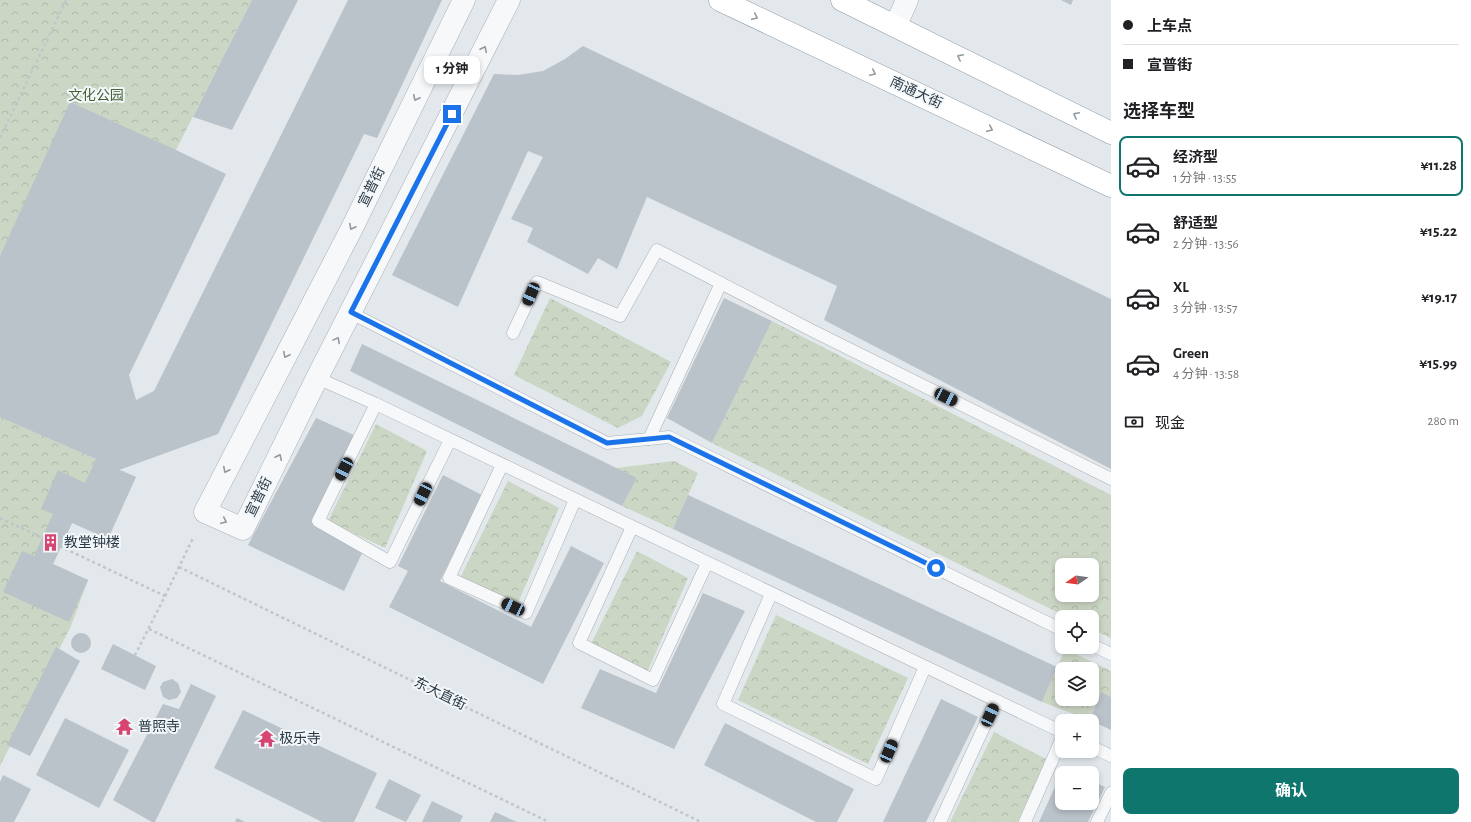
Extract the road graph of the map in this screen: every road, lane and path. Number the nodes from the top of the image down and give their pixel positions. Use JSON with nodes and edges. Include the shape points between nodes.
{"nodes":[{"id":1,"x":66,"y":0,"type":"edge"},
{"id":2,"x":464,"y":0,"type":"edge"},
{"id":3,"x":509,"y":0,"type":"edge"},
{"id":4,"x":720,"y":0,"type":"edge"},
{"id":5,"x":842,"y":0,"type":"edge"},
{"id":6,"x":907,"y":0,"type":"edge"},
{"id":7,"x":896,"y":25,"type":"junction"},
{"id":8,"x":1111,"y":133,"type":"edge"},
{"id":9,"x":0,"y":138,"type":"edge"},
{"id":10,"x":1111,"y":186,"type":"edge"},
{"id":11,"x":720,"y":283,"type":"junction"},
{"id":12,"x":351,"y":312,"type":"junction"},
{"id":13,"x":513,"y":333,"type":"dead end"},
{"id":14,"x":317,"y":378,"type":"junction"},
{"id":15,"x":376,"y":404,"type":"junction"},
{"id":16,"x":648,"y":439,"type":"junction"},
{"id":17,"x":450,"y":440,"type":"junction"},
{"id":18,"x":502,"y":465,"type":"junction"},
{"id":19,"x":1111,"y":479,"type":"edge"},
{"id":20,"x":575,"y":500,"type":"junction"},
{"id":21,"x":0,"y":518,"type":"edge"},
{"id":22,"x":632,"y":527,"type":"junction"},
{"id":23,"x":193,"y":538,"type":"dead end"},
{"id":24,"x":707,"y":563,"type":"junction"},
{"id":25,"x":179,"y":567,"type":"junction"},
{"id":26,"x":771,"y":594,"type":"junction"},
{"id":27,"x":165,"y":596,"type":"junction"},
{"id":28,"x":1055,"y":627,"type":"edge"},
{"id":29,"x":149,"y":629,"type":"junction"},
{"id":30,"x":1099,"y":648,"type":"edge"},
{"id":31,"x":1111,"y":654,"type":"edge"},
{"id":32,"x":135,"y":655,"type":"dead end"},
{"id":33,"x":925,"y":667,"type":"junction"},
{"id":34,"x":996,"y":701,"type":"junction"},
{"id":35,"x":1055,"y":729,"type":"edge"},
{"id":36,"x":1099,"y":750,"type":"edge"},
{"id":37,"x":1055,"y":754,"type":"edge"},
{"id":38,"x":1111,"y":756,"type":"edge"},
{"id":39,"x":1111,"y":793,"type":"edge"},
{"id":40,"x":550,"y":822,"type":"edge"},
{"id":41,"x":701,"y":822,"type":"edge"},
{"id":42,"x":940,"y":822,"type":"edge"},
{"id":43,"x":1025,"y":822,"type":"edge"},
{"id":44,"x":1097,"y":822,"type":"edge"}],
"edges":[{"from":1,"to":9,"type":"path"},
{"from":2,"to":14,"type":"street","name":"宣普街","one_way":true,"via":[[352,228],[205,512],[243,529]]},
{"from":12,"to":3,"type":"street","name":"宣普街","one_way":true},
{"from":4,"to":10,"type":"highway","name":"南通大街","one_way":true},
{"from":5,"to":7,"type":"highway"},
{"from":6,"to":7,"type":"street"},
{"from":8,"to":7,"type":"highway","one_way":true},
{"from":11,"to":13,"type":"lane","via":[[657,250],[620,316],[536,282]]},
{"from":11,"to":16,"type":"lane"},
{"from":11,"to":19,"type":"lane"},
{"from":14,"to":12,"type":"street","name":"宣普街","one_way":true},
{"from":12,"to":16,"type":"lane","via":[[607,443]]},
{"from":14,"to":15,"type":"lane"},
{"from":15,"to":17,"type":"lane"},
{"from":15,"to":17,"type":"lane","via":[[318,521],[390,562]]},
{"from":16,"to":28,"type":"lane","via":[[669,437]]},
{"from":17,"to":18,"type":"lane"},
{"from":18,"to":20,"type":"lane"},
{"from":18,"to":20,"type":"lane","via":[[449,578],[526,613]]},
{"from":20,"to":22,"type":"lane"},
{"from":21,"to":27,"type":"path"},
{"from":22,"to":24,"type":"lane"},
{"from":22,"to":24,"type":"lane","via":[[579,643],[653,680]]},
{"from":23,"to":25,"type":"path"},
{"from":24,"to":26,"type":"lane"},
{"from":25,"to":27,"type":"path"},
{"from":25,"to":41,"type":"path","name":"东大直街"},
{"from":26,"to":33,"type":"lane"},
{"from":26,"to":33,"type":"lane","via":[[723,704],[876,779]]},
{"from":27,"to":29,"type":"path"},
{"from":29,"to":32,"type":"path"},
{"from":29,"to":40,"type":"path"},
{"from":30,"to":31,"type":"lane"},
{"from":33,"to":34,"type":"lane"},
{"from":34,"to":35,"type":"lane"},
{"from":34,"to":42,"type":"lane"},
{"from":36,"to":38,"type":"lane"},
{"from":37,"to":43,"type":"lane"},
{"from":39,"to":44,"type":"lane"}]}
